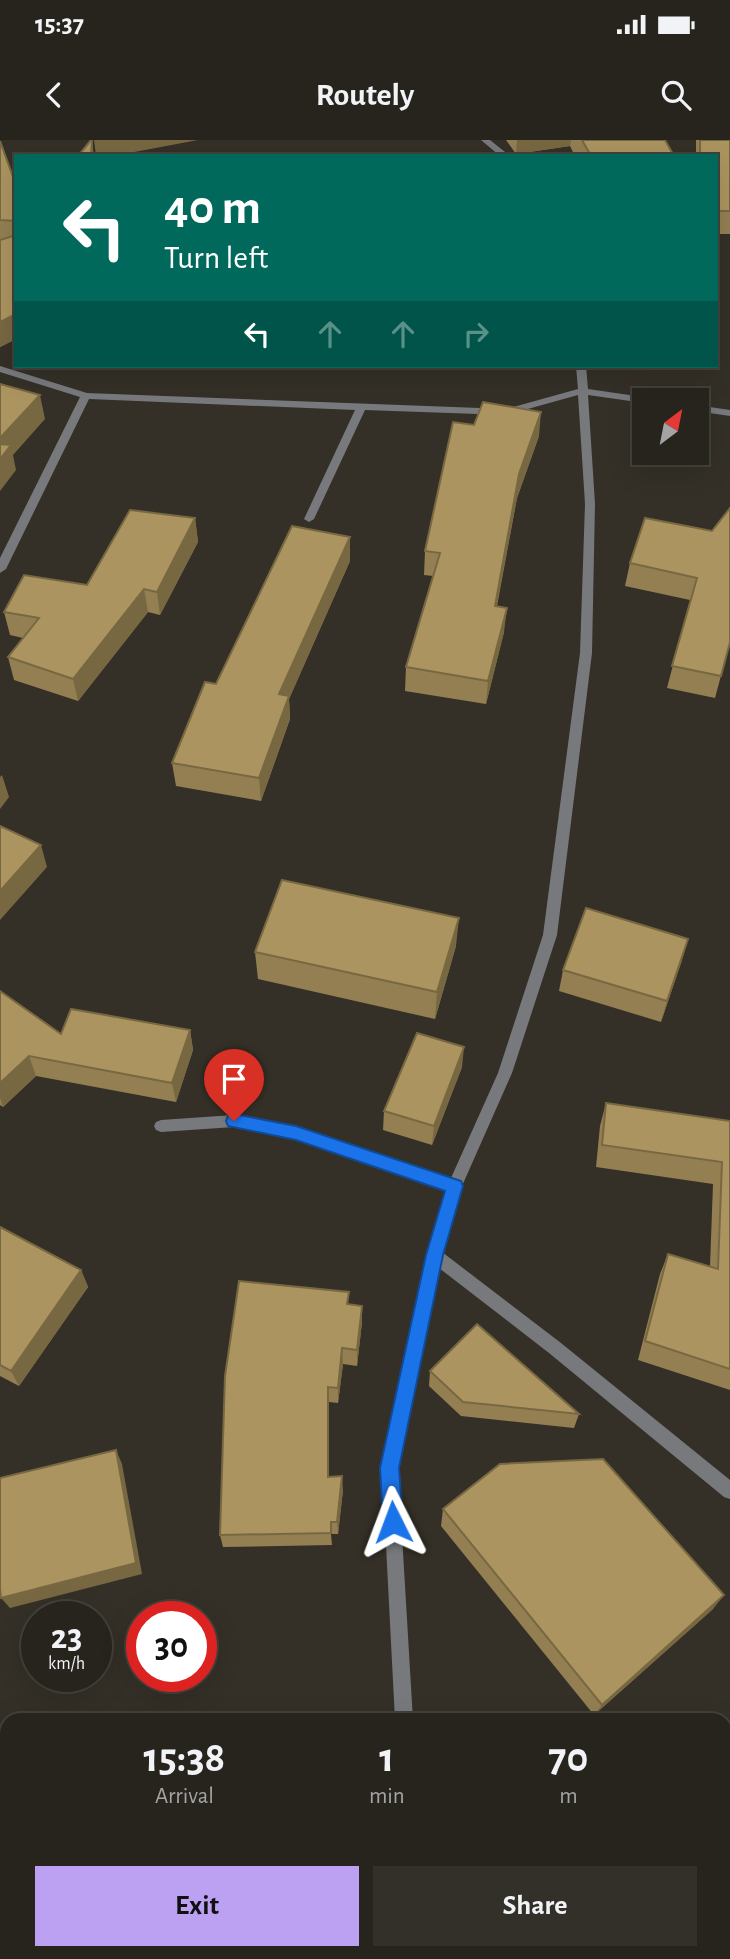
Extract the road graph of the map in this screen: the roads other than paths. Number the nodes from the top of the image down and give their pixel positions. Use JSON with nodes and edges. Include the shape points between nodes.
{"nodes":[{"id":1,"x":485,"y":140,"type":"edge"},
{"id":2,"x":503,"y":154,"type":"edge"},
{"id":3,"x":581,"y":368,"type":"edge"},
{"id":4,"x":0,"y":369,"type":"edge"},
{"id":5,"x":583,"y":391,"type":"junction"},
{"id":6,"x":86,"y":396,"type":"junction"},
{"id":7,"x":632,"y":398,"type":"edge"},
{"id":8,"x":361,"y":407,"type":"junction"},
{"id":9,"x":709,"y":410,"type":"edge"},
{"id":10,"x":730,"y":413,"type":"edge"},
{"id":11,"x":309,"y":519,"type":"dead end"},
{"id":12,"x":0,"y":569,"type":"edge"},
{"id":13,"x":161,"y":1126,"type":"dead end"},
{"id":14,"x":455,"y":1186,"type":"junction"},
{"id":15,"x":434,"y":1255,"type":"junction"},
{"id":16,"x":730,"y":1492,"type":"edge"},
{"id":17,"x":404,"y":1713,"type":"edge"}],
"edges":[{"from":1,"to":2,"type":"street"},
{"from":3,"to":5,"type":"street"},
{"from":4,"to":6,"type":"street"},
{"from":5,"to":7,"type":"street"},
{"from":5,"to":8,"type":"street","via":[[506,412]]},
{"from":5,"to":14,"type":"street","via":[[590,505],[586,653],[550,935],[505,1073]]},
{"from":6,"to":8,"type":"street"},
{"from":6,"to":12,"type":"street"},
{"from":8,"to":11,"type":"street"},
{"from":9,"to":10,"type":"street"},
{"from":13,"to":14,"type":"street","via":[[234,1121],[296,1133]]},
{"from":14,"to":15,"type":"street"},
{"from":15,"to":16,"type":"street"},
{"from":15,"to":17,"type":"street","via":[[390,1468]]}]}
